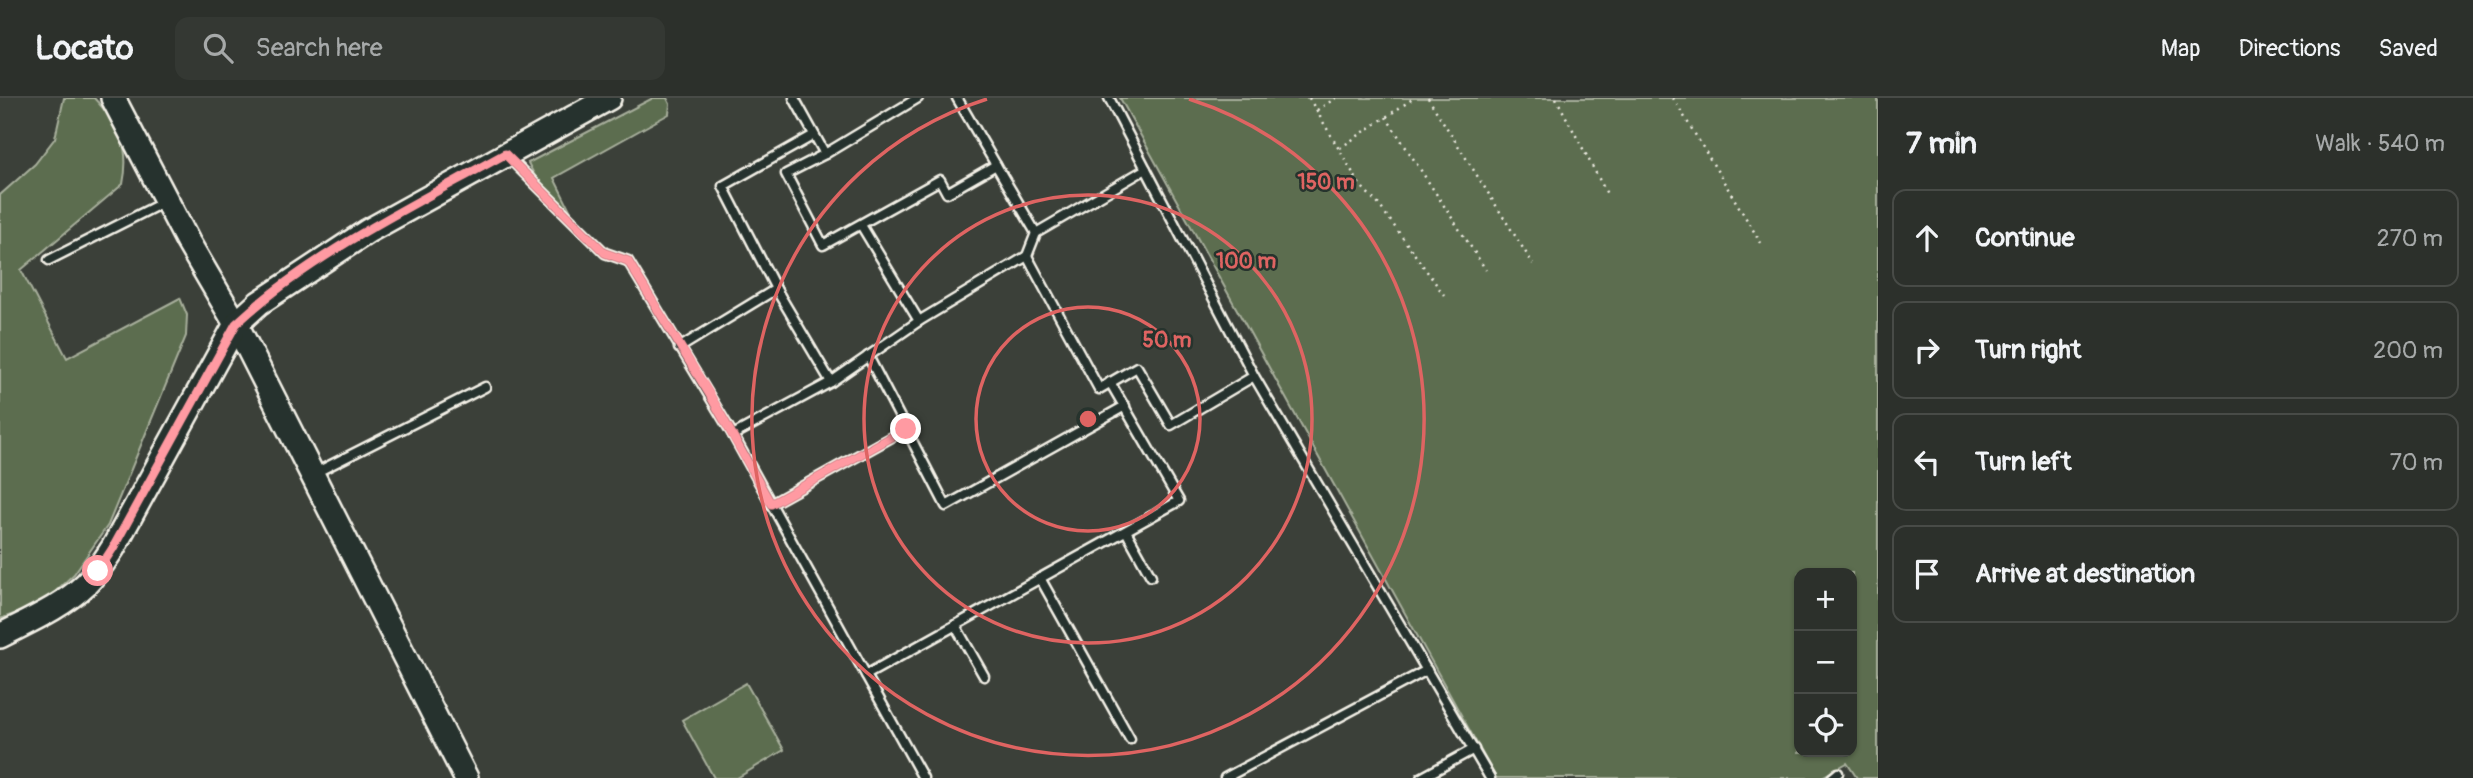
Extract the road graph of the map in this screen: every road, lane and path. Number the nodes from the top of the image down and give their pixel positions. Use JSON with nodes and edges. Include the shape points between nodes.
{"nodes":[{"id":1,"x":113,"y":98,"type":"edge"},
{"id":2,"x":609,"y":98,"type":"edge"},
{"id":3,"x":794,"y":98,"type":"edge"},
{"id":4,"x":918,"y":98,"type":"edge"},
{"id":5,"x":957,"y":98,"type":"edge"},
{"id":6,"x":1109,"y":98,"type":"edge"},
{"id":7,"x":1309,"y":98,"type":"edge"},
{"id":8,"x":1336,"y":98,"type":"edge"},
{"id":9,"x":1414,"y":98,"type":"edge"},
{"id":10,"x":1428,"y":98,"type":"edge"},
{"id":11,"x":1556,"y":98,"type":"edge"},
{"id":12,"x":1673,"y":98,"type":"edge"},
{"id":13,"x":1317,"y":110,"type":"junction"},
{"id":14,"x":1386,"y":117,"type":"junction"},
{"id":15,"x":814,"y":135,"type":"junction"},
{"id":16,"x":1340,"y":148,"type":"junction"},
{"id":17,"x":505,"y":154,"type":"junction"},
{"id":18,"x":825,"y":154,"type":"junction"},
{"id":19,"x":996,"y":165,"type":"junction"},
{"id":20,"x":1146,"y":169,"type":"junction"},
{"id":21,"x":1607,"y":194,"type":"dead end"},
{"id":22,"x":167,"y":200,"type":"junction"},
{"id":23,"x":861,"y":225,"type":"junction"},
{"id":24,"x":1036,"y":233,"type":"junction"},
{"id":25,"x":1761,"y":243,"type":"dead end"},
{"id":26,"x":1027,"y":257,"type":"junction"},
{"id":27,"x":49,"y":260,"type":"dead end"},
{"id":28,"x":1533,"y":264,"type":"dead end"},
{"id":29,"x":1486,"y":270,"type":"dead end"},
{"id":30,"x":776,"y":289,"type":"junction"},
{"id":31,"x":1444,"y":295,"type":"dead end"},
{"id":32,"x":919,"y":321,"type":"junction"},
{"id":33,"x":236,"y":324,"type":"junction"},
{"id":34,"x":679,"y":348,"type":"junction"},
{"id":35,"x":868,"y":356,"type":"junction"},
{"id":36,"x":1254,"y":376,"type":"junction"},
{"id":37,"x":831,"y":382,"type":"junction"},
{"id":38,"x":1110,"y":382,"type":"junction"},
{"id":39,"x":485,"y":387,"type":"dead end"},
{"id":40,"x":1125,"y":406,"type":"junction"},
{"id":41,"x":906,"y":429,"type":"junction"},
{"id":42,"x":733,"y":435,"type":"junction"},
{"id":43,"x":312,"y":474,"type":"junction"},
{"id":44,"x":771,"y":504,"type":"junction"},
{"id":45,"x":1126,"y":531,"type":"junction"},
{"id":46,"x":1151,"y":576,"type":"dead end"},
{"id":47,"x":1040,"y":578,"type":"junction"},
{"id":48,"x":956,"y":625,"type":"junction"},
{"id":49,"x":0,"y":636,"type":"edge"},
{"id":50,"x":1427,"y":670,"type":"junction"},
{"id":51,"x":866,"y":675,"type":"junction"},
{"id":52,"x":984,"y":676,"type":"dead end"},
{"id":53,"x":1130,"y":740,"type":"dead end"},
{"id":54,"x":1474,"y":749,"type":"junction"},
{"id":55,"x":466,"y":778,"type":"edge"},
{"id":56,"x":923,"y":778,"type":"edge"},
{"id":57,"x":1225,"y":778,"type":"edge"},
{"id":58,"x":1421,"y":778,"type":"edge"},
{"id":59,"x":1490,"y":778,"type":"edge"}],
"edges":[{"from":1,"to":22,"type":"main road"},
{"from":2,"to":17,"type":"main road"},
{"from":3,"to":15,"type":"lane"},
{"from":4,"to":18,"type":"lane"},
{"from":5,"to":19,"type":"lane"},
{"from":6,"to":20,"type":"lane"},
{"from":7,"to":13,"type":"path"},
{"from":8,"to":13,"type":"path"},
{"from":9,"to":14,"type":"path"},
{"from":10,"to":28,"type":"path"},
{"from":11,"to":21,"type":"path"},
{"from":12,"to":25,"type":"path"},
{"from":13,"to":16,"type":"path"},
{"from":14,"to":16,"type":"path"},
{"from":14,"to":29,"type":"path"},
{"from":15,"to":18,"type":"lane"},
{"from":15,"to":30,"type":"lane","via":[[723,186]]},
{"from":16,"to":31,"type":"path","via":[[1360,185]]},
{"from":17,"to":33,"type":"main road","via":[[301,273]]},
{"from":17,"to":34,"type":"lane","via":[[605,253],[628,261]]},
{"from":18,"to":23,"type":"lane","via":[[786,174],[822,245]]},
{"from":19,"to":23,"type":"lane","via":[[947,193],[940,180]]},
{"from":19,"to":24,"type":"lane"},
{"from":20,"to":24,"type":"lane"},
{"from":20,"to":36,"type":"lane"},
{"from":22,"to":27,"type":"lane"},
{"from":22,"to":33,"type":"main road"},
{"from":23,"to":32,"type":"lane"},
{"from":24,"to":26,"type":"lane"},
{"from":26,"to":32,"type":"lane"},
{"from":26,"to":38,"type":"lane","via":[[1099,389]]},
{"from":30,"to":34,"type":"lane"},
{"from":30,"to":37,"type":"lane"},
{"from":32,"to":35,"type":"lane"},
{"from":33,"to":43,"type":"main road"},
{"from":33,"to":49,"type":"main road","via":[[98,571],[71,596]]},
{"from":34,"to":42,"type":"lane"},
{"from":35,"to":37,"type":"lane"},
{"from":35,"to":41,"type":"lane"},
{"from":36,"to":38,"type":"lane","via":[[1171,425],[1138,368]]},
{"from":36,"to":50,"type":"lane"},
{"from":37,"to":42,"type":"lane"},
{"from":38,"to":40,"type":"lane"},
{"from":39,"to":43,"type":"lane"},
{"from":40,"to":41,"type":"lane","via":[[946,506]]},
{"from":40,"to":45,"type":"lane","via":[[1179,501]]},
{"from":41,"to":44,"type":"lane"},
{"from":42,"to":44,"type":"lane"},
{"from":43,"to":55,"type":"main road"},
{"from":44,"to":51,"type":"lane"},
{"from":45,"to":46,"type":"lane"},
{"from":45,"to":47,"type":"lane"},
{"from":47,"to":48,"type":"lane"},
{"from":47,"to":53,"type":"lane"},
{"from":48,"to":51,"type":"lane"},
{"from":48,"to":52,"type":"lane"},
{"from":50,"to":54,"type":"lane"},
{"from":50,"to":57,"type":"lane"},
{"from":51,"to":56,"type":"lane"},
{"from":54,"to":58,"type":"lane"},
{"from":54,"to":59,"type":"lane"}]}
